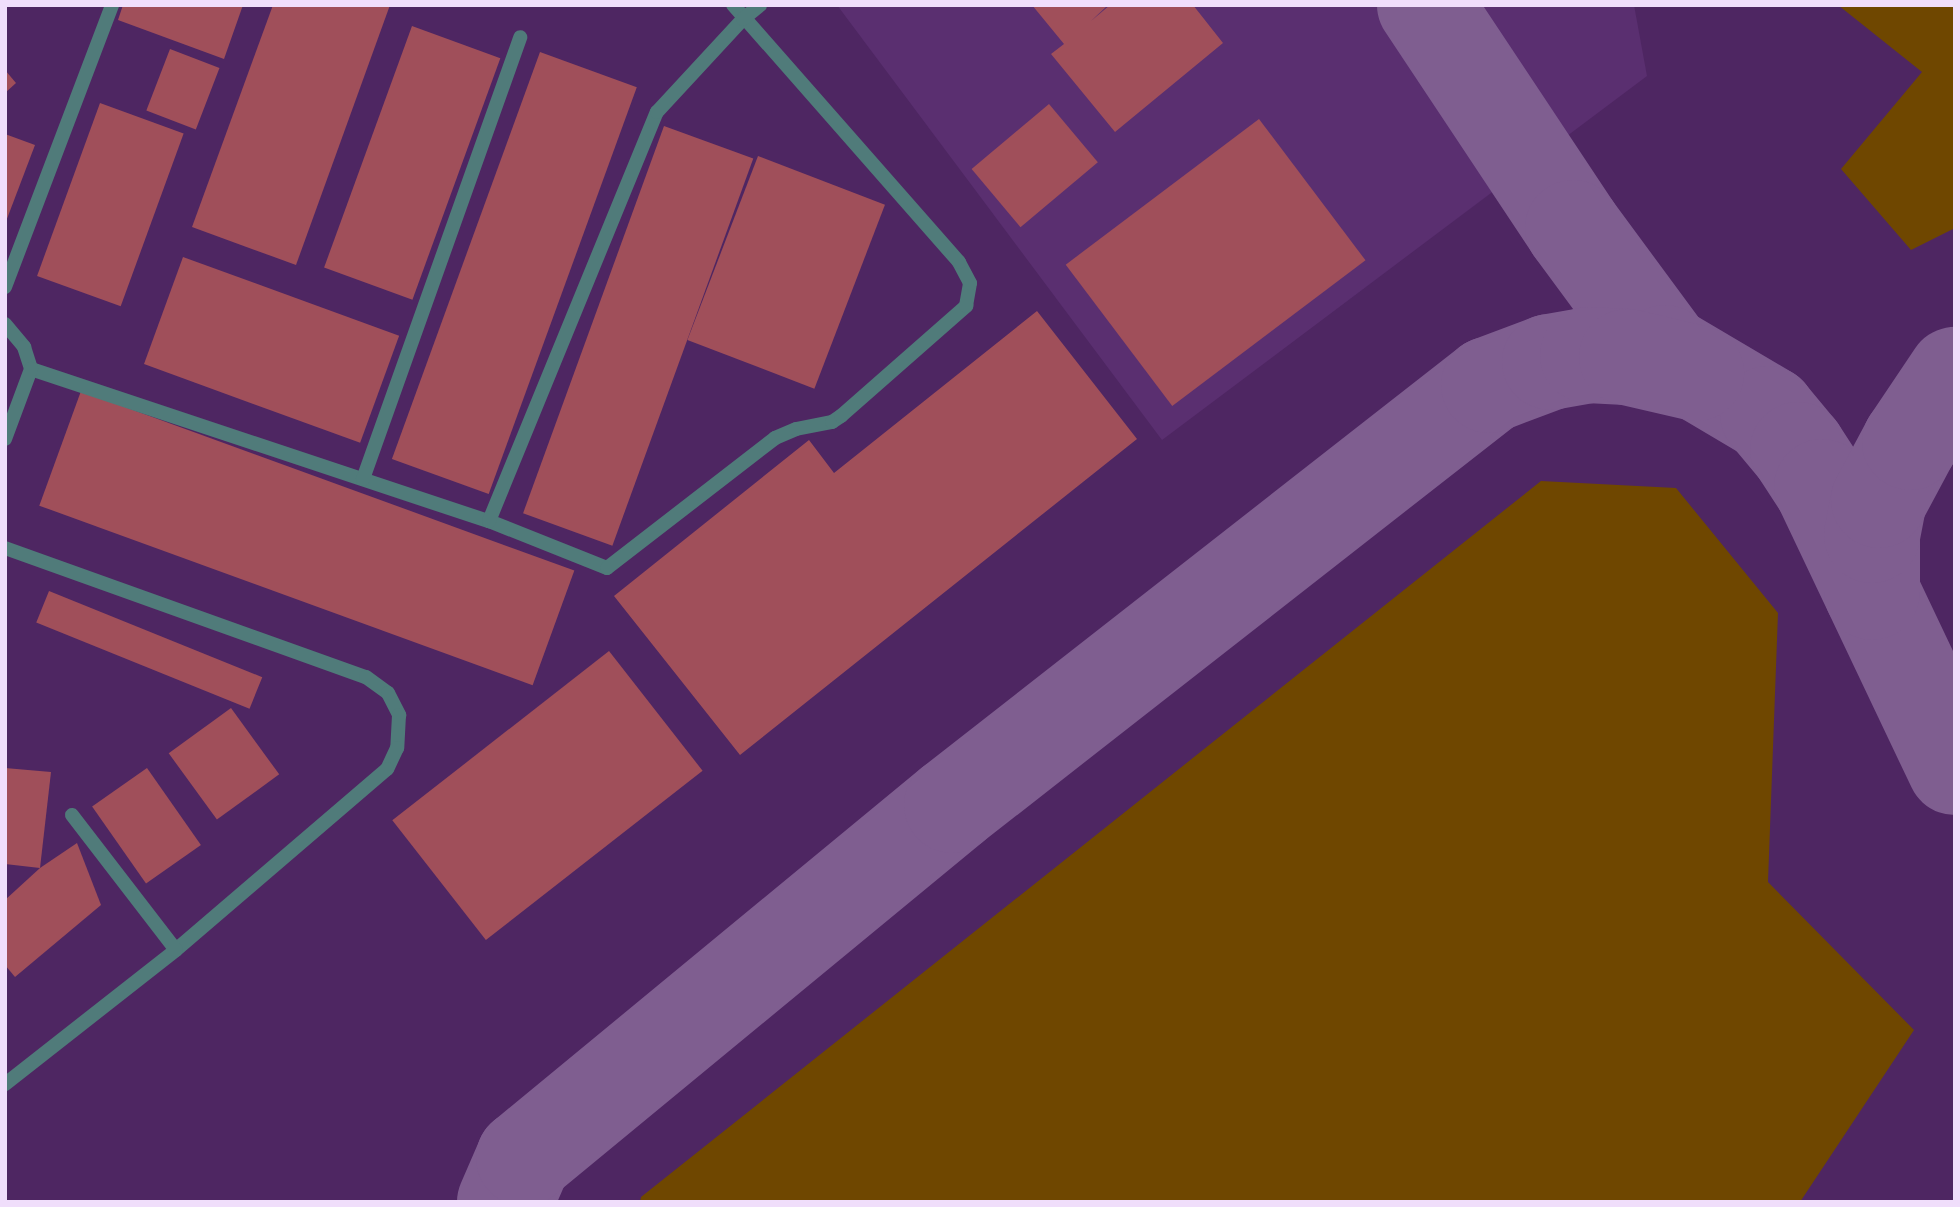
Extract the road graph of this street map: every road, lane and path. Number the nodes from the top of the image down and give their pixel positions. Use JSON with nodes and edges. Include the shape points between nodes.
{"nodes":[{"id":1,"x":112,"y":5,"type":"edge"},
{"id":2,"x":733,"y":5,"type":"edge"},
{"id":3,"x":760,"y":5,"type":"edge"},
{"id":4,"x":743,"y":19,"type":"junction"},
{"id":5,"x":520,"y":37,"type":"dead end"},
{"id":6,"x":5,"y":286,"type":"edge"},
{"id":7,"x":5,"y":324,"type":"edge"},
{"id":8,"x":31,"y":369,"type":"junction"},
{"id":9,"x":5,"y":439,"type":"edge"},
{"id":10,"x":363,"y":479,"type":"junction"},
{"id":11,"x":489,"y":521,"type":"junction"},
{"id":12,"x":5,"y":548,"type":"edge"},
{"id":13,"x":72,"y":815,"type":"dead end"},
{"id":14,"x":176,"y":950,"type":"junction"},
{"id":15,"x":5,"y":1084,"type":"edge"}],
"edges":[{"from":1,"to":6,"type":"lane"},
{"from":2,"to":4,"type":"lane"},
{"from":3,"to":4,"type":"lane"},
{"from":4,"to":11,"type":"lane","via":[[657,113]]},
{"from":4,"to":11,"type":"lane","via":[[960,262],[970,283],[966,306],[841,416],[775,438],[607,568]]},
{"from":5,"to":10,"type":"lane"},
{"from":7,"to":8,"type":"lane","via":[[24,347]]},
{"from":8,"to":9,"type":"lane"},
{"from":8,"to":10,"type":"lane"},
{"from":10,"to":11,"type":"lane"},
{"from":12,"to":14,"type":"lane","via":[[366,677],[388,693],[399,715],[397,748],[387,769]]},
{"from":13,"to":14,"type":"lane"},
{"from":14,"to":15,"type":"lane"}]}
